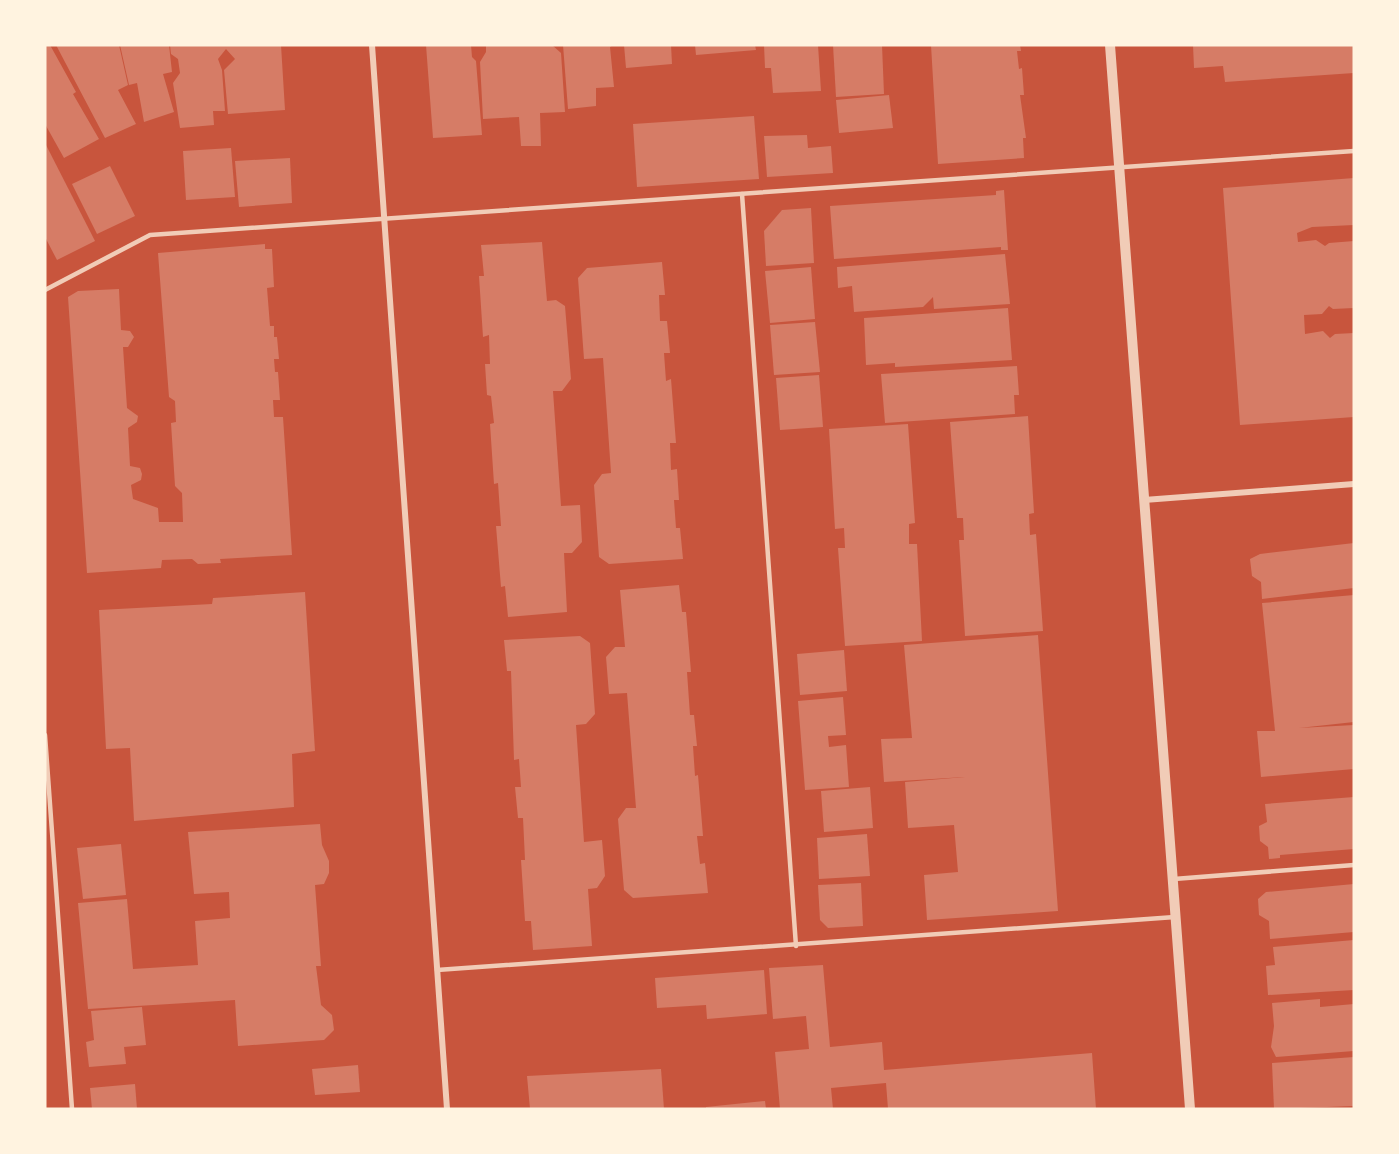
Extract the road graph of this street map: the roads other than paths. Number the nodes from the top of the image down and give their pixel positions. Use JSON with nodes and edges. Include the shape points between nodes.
{"nodes":[{"id":1,"x":372,"y":45,"type":"edge"},
{"id":2,"x":1110,"y":45,"type":"edge"},
{"id":3,"x":1354,"y":151,"type":"edge"},
{"id":4,"x":1119,"y":167,"type":"junction"},
{"id":5,"x":742,"y":194,"type":"junction"},
{"id":6,"x":384,"y":219,"type":"junction"},
{"id":7,"x":45,"y":290,"type":"edge"},
{"id":8,"x":1354,"y":484,"type":"edge"},
{"id":9,"x":1144,"y":500,"type":"junction"},
{"id":10,"x":45,"y":735,"type":"edge"},
{"id":11,"x":1354,"y":865,"type":"edge"},
{"id":12,"x":1173,"y":879,"type":"junction"},
{"id":13,"x":1175,"y":917,"type":"junction"},
{"id":14,"x":796,"y":945,"type":"junction"},
{"id":15,"x":437,"y":970,"type":"junction"},
{"id":16,"x":72,"y":1109,"type":"edge"},
{"id":17,"x":447,"y":1109,"type":"edge"},
{"id":18,"x":1190,"y":1109,"type":"edge"}],
"edges":[{"from":1,"to":6,"type":"street"},
{"from":2,"to":4,"type":"street"},
{"from":3,"to":4,"type":"lane"},
{"from":4,"to":5,"type":"lane"},
{"from":4,"to":9,"type":"street"},
{"from":5,"to":6,"type":"lane"},
{"from":5,"to":14,"type":"lane"},
{"from":6,"to":7,"type":"lane","via":[[150,235]]},
{"from":6,"to":15,"type":"street"},
{"from":8,"to":9,"type":"street"},
{"from":9,"to":12,"type":"street"},
{"from":10,"to":16,"type":"lane"},
{"from":11,"to":12,"type":"lane"},
{"from":12,"to":13,"type":"street"},
{"from":13,"to":14,"type":"lane"},
{"from":13,"to":18,"type":"street"},
{"from":14,"to":15,"type":"lane"},
{"from":15,"to":17,"type":"street"}]}
